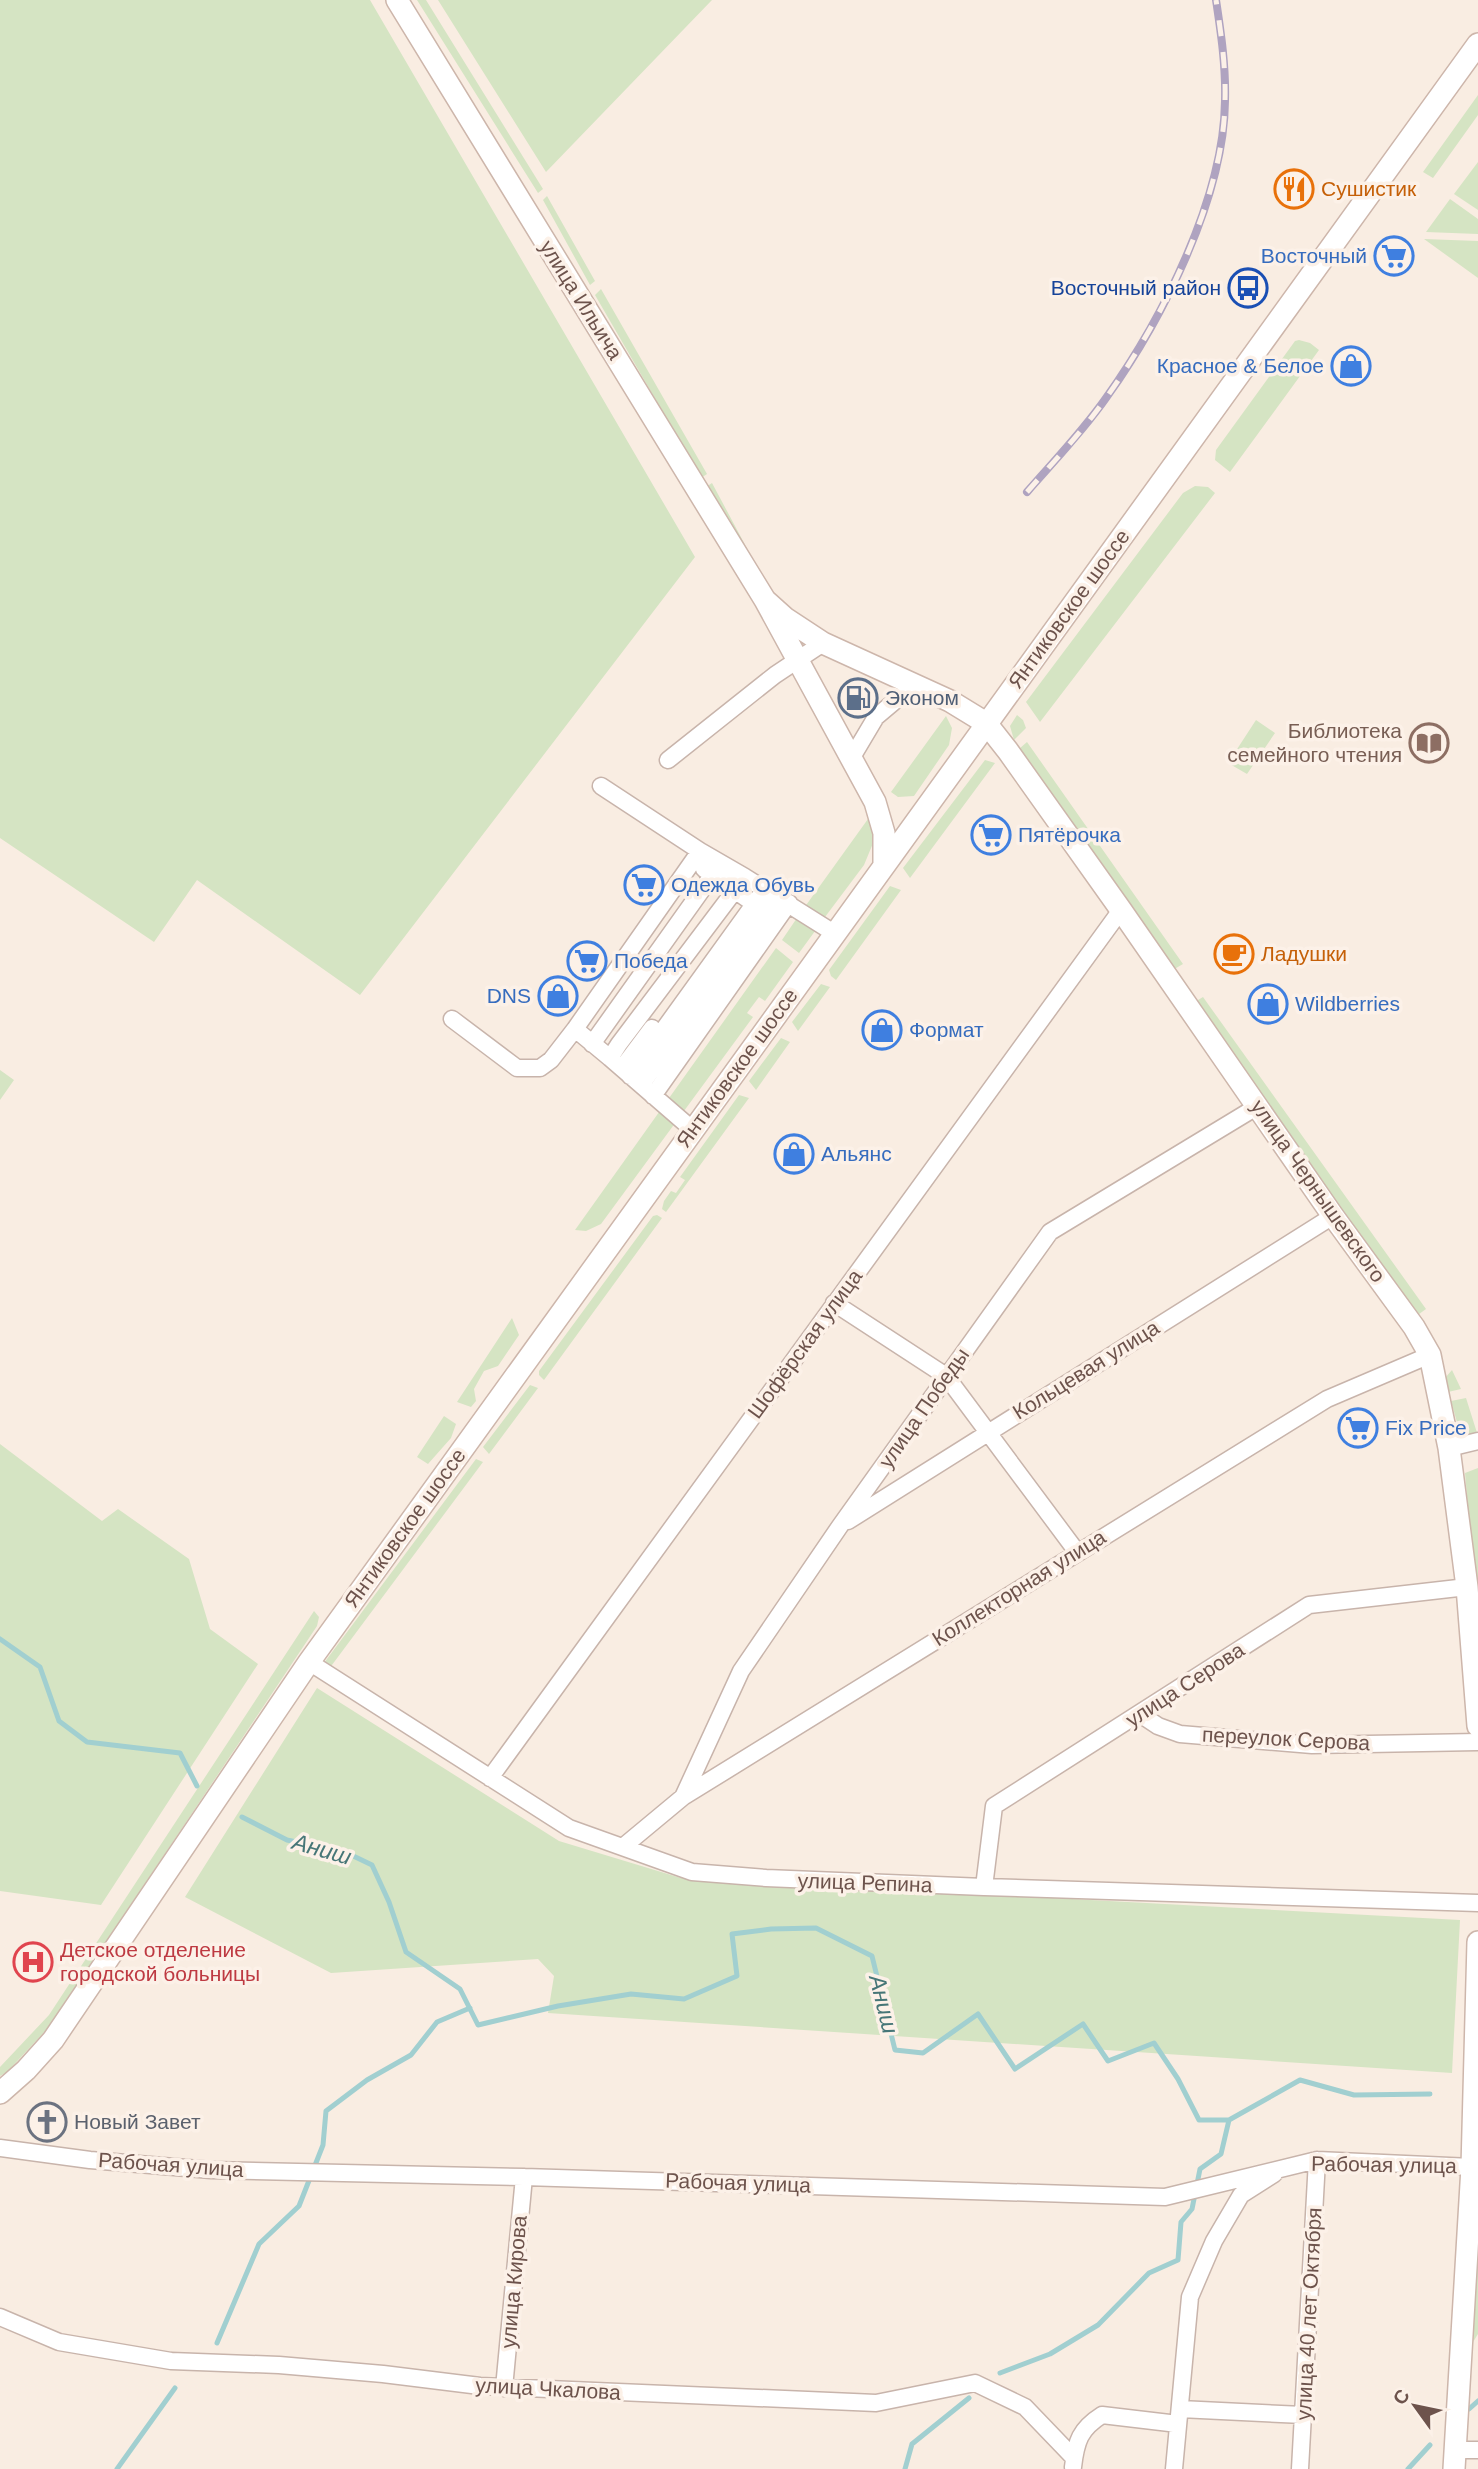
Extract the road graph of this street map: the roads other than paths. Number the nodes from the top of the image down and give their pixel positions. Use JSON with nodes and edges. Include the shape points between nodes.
{"nodes":[{"id":1,"x":397,"y":0,"type":"edge"},
{"id":2,"x":1478,"y":44,"type":"edge"},
{"id":3,"x":765,"y":600,"type":"junction"},
{"id":4,"x":824,"y":643,"type":"junction"},
{"id":5,"x":798,"y":661,"type":"junction"},
{"id":6,"x":914,"y":685,"type":"junction"},
{"id":7,"x":986,"y":723,"type":"junction"},
{"id":8,"x":851,"y":759,"type":"junction"},
{"id":9,"x":668,"y":760,"type":"dead end"},
{"id":10,"x":601,"y":786,"type":"dead end"},
{"id":11,"x":875,"y":802,"type":"junction"},
{"id":12,"x":919,"y":816,"type":"junction"},
{"id":13,"x":721,"y":863,"type":"junction"},
{"id":14,"x":884,"y":864,"type":"junction"},
{"id":15,"x":764,"y":891,"type":"junction"},
{"id":16,"x":667,"y":899,"type":"junction"},
{"id":17,"x":1121,"y":910,"type":"junction"},
{"id":18,"x":715,"y":916,"type":"junction"},
{"id":19,"x":834,"y":933,"type":"junction"},
{"id":20,"x":687,"y":952,"type":"junction"},
{"id":21,"x":697,"y":969,"type":"junction"},
{"id":22,"x":597,"y":997,"type":"junction"},
{"id":23,"x":697,"y":1005,"type":"junction"},
{"id":24,"x":452,"y":1019,"type":"dead end"},
{"id":25,"x":592,"y":1044,"type":"junction"},
{"id":26,"x":1258,"y":1106,"type":"junction"},
{"id":27,"x":693,"y":1130,"type":"junction"},
{"id":28,"x":1333,"y":1216,"type":"junction"},
{"id":29,"x":834,"y":1303,"type":"junction"},
{"id":30,"x":1430,"y":1355,"type":"junction"},
{"id":31,"x":946,"y":1376,"type":"junction"},
{"id":32,"x":989,"y":1431,"type":"junction"},
{"id":33,"x":1478,"y":1441,"type":"edge"},
{"id":34,"x":1449,"y":1448,"type":"junction"},
{"id":35,"x":840,"y":1526,"type":"junction"},
{"id":36,"x":1077,"y":1552,"type":"junction"},
{"id":37,"x":1467,"y":1587,"type":"junction"},
{"id":38,"x":309,"y":1662,"type":"junction"},
{"id":39,"x":1140,"y":1714,"type":"junction"},
{"id":40,"x":1478,"y":1726,"type":"edge"},
{"id":41,"x":1478,"y":1742,"type":"edge"},
{"id":42,"x":490,"y":1778,"type":"junction"},
{"id":43,"x":683,"y":1797,"type":"junction"},
{"id":44,"x":624,"y":1846,"type":"junction"},
{"id":45,"x":984,"y":1887,"type":"junction"},
{"id":46,"x":1478,"y":1903,"type":"edge"},
{"id":47,"x":1478,"y":1942,"type":"edge"},
{"id":48,"x":0,"y":2093,"type":"edge"},
{"id":49,"x":0,"y":2148,"type":"edge"},
{"id":50,"x":1317,"y":2160,"type":"junction"},
{"id":51,"x":1286,"y":2166,"type":"junction"},
{"id":52,"x":1472,"y":2167,"type":"junction"},
{"id":53,"x":524,"y":2177,"type":"junction"},
{"id":54,"x":0,"y":2317,"type":"edge"},
{"id":55,"x":504,"y":2388,"type":"junction"},
{"id":56,"x":1303,"y":2415,"type":"junction"},
{"id":57,"x":1179,"y":2416,"type":"junction"},
{"id":58,"x":1478,"y":2450,"type":"edge"},
{"id":59,"x":1455,"y":2459,"type":"edge"},
{"id":60,"x":1073,"y":2464,"type":"edge"},
{"id":61,"x":1174,"y":2469,"type":"edge"},
{"id":62,"x":1300,"y":2469,"type":"edge"}],
"edges":[{"from":1,"to":3,"type":"street","name":"улица Ильича"},
{"from":2,"to":7,"type":"street","name":"Янтиковское шоссе"},
{"from":3,"to":4,"type":"street","name":"улица Ильича"},
{"from":3,"to":5,"type":"street","name":"улица Ильича"},
{"from":4,"to":5,"type":"street"},
{"from":4,"to":6,"type":"street","name":"улица Ильича"},
{"from":5,"to":8,"type":"street","name":"улица Ильича"},
{"from":5,"to":9,"type":"street"},
{"from":6,"to":7,"type":"street","name":"улица Ильича"},
{"from":6,"to":8,"type":"street","via":[[872,722]]},
{"from":7,"to":12,"type":"street","name":"Янтиковское шоссе"},
{"from":7,"to":17,"type":"street","name":"улица Чернышевского"},
{"from":8,"to":11,"type":"street","name":"улица Ильича"},
{"from":10,"to":16,"type":"street"},
{"from":11,"to":12,"type":"street"},
{"from":11,"to":14,"type":"street","name":"улица Ильича","via":[[884,833]]},
{"from":12,"to":14,"type":"street","name":"Янтиковское шоссе"},
{"from":13,"to":15,"type":"street"},
{"from":13,"to":16,"type":"street"},
{"from":13,"to":25,"type":"street"},
{"from":14,"to":19,"type":"street","name":"Янтиковское шоссе"},
{"from":15,"to":16,"type":"street"},
{"from":15,"to":18,"type":"street"},
{"from":15,"to":19,"type":"street"},
{"from":15,"to":21,"type":"street"},
{"from":15,"to":23,"type":"street"},
{"from":15,"to":23,"type":"street"},
{"from":15,"to":23,"type":"street"},
{"from":16,"to":18,"type":"street"},
{"from":16,"to":18,"type":"street"},
{"from":16,"to":20,"type":"street"},
{"from":16,"to":22,"type":"street"},
{"from":16,"to":23,"type":"street"},
{"from":16,"to":23,"type":"street"},
{"from":16,"to":23,"type":"street"},
{"from":16,"to":23,"type":"street"},
{"from":16,"to":23,"type":"street"},
{"from":17,"to":26,"type":"street","name":"улица Чернышевского"},
{"from":17,"to":29,"type":"street","name":"Шофёрская улица"},
{"from":18,"to":20,"type":"street"},
{"from":18,"to":23,"type":"street"},
{"from":18,"to":23,"type":"street"},
{"from":19,"to":27,"type":"street","name":"Янтиковское шоссе"},
{"from":20,"to":21,"type":"street"},
{"from":20,"to":23,"type":"street"},
{"from":20,"to":23,"type":"street"},
{"from":21,"to":23,"type":"street"},
{"from":21,"to":23,"type":"street"},
{"from":22,"to":23,"type":"street"},
{"from":22,"to":23,"type":"street"},
{"from":22,"to":23,"type":"street"},
{"from":22,"to":23,"type":"street"},
{"from":22,"to":23,"type":"street"},
{"from":22,"to":24,"type":"street","via":[[551,1060],[540,1068],[517,1068]]},
{"from":22,"to":25,"type":"street"},
{"from":23,"to":25,"type":"street"},
{"from":23,"to":27,"type":"street"},
{"from":26,"to":28,"type":"street","name":"улица Чернышевского"},
{"from":26,"to":31,"type":"street","name":"улица Победы","via":[[1050,1232]]},
{"from":27,"to":38,"type":"street","name":"Янтиковское шоссе"},
{"from":28,"to":30,"type":"street","name":"улица Чернышевского"},
{"from":28,"to":32,"type":"street","name":"Кольцевая улица"},
{"from":29,"to":31,"type":"street"},
{"from":29,"to":42,"type":"street","name":"Шофёрская улица"},
{"from":30,"to":34,"type":"street","name":"улица Чернышевского"},
{"from":30,"to":36,"type":"street","name":"Коллекторная улица","via":[[1327,1399]]},
{"from":31,"to":32,"type":"street"},
{"from":31,"to":35,"type":"street","name":"улица Победы"},
{"from":32,"to":35,"type":"street","name":"Кольцевая улица"},
{"from":32,"to":36,"type":"street"},
{"from":33,"to":34,"type":"street"},
{"from":34,"to":37,"type":"street","name":"улица Чернышевского"},
{"from":35,"to":43,"type":"street","name":"улица Победы","via":[[741,1671]]},
{"from":36,"to":43,"type":"street","name":"Коллекторная улица"},
{"from":37,"to":39,"type":"street","name":"улица Серова","via":[[1309,1605]]},
{"from":37,"to":40,"type":"street","name":"улица Чернышевского"},
{"from":38,"to":42,"type":"street","name":"улица Репина"},
{"from":38,"to":48,"type":"street","name":"Янтиковское шоссе","via":[[53,2040]]},
{"from":39,"to":41,"type":"street","name":"переулок Серова","via":[[1180,1734],[1298,1744]]},
{"from":39,"to":45,"type":"street","name":"улица Серова","via":[[995,1806]]},
{"from":42,"to":44,"type":"street","name":"улица Репина","via":[[569,1828]]},
{"from":43,"to":44,"type":"street","name":"Коллекторная улица"},
{"from":44,"to":45,"type":"street","name":"улица Репина","via":[[692,1872]]},
{"from":45,"to":46,"type":"street","name":"улица Репина"},
{"from":47,"to":52,"type":"street"},
{"from":49,"to":53,"type":"street","name":"Рабочая улица","via":[[211,2170]]},
{"from":50,"to":51,"type":"street","name":"Рабочая улица"},
{"from":50,"to":52,"type":"street","name":"Рабочая улица"},
{"from":50,"to":56,"type":"street","name":"улица 40 лет Октября"},
{"from":51,"to":53,"type":"street","name":"Рабочая улица","via":[[1165,2197]]},
{"from":51,"to":57,"type":"street","via":[[1241,2195],[1199,2275],[1190,2297]]},
{"from":52,"to":59,"type":"street"},
{"from":53,"to":55,"type":"street","name":"улица Кирова"},
{"from":54,"to":55,"type":"street","name":"улица Чкалова","via":[[59,2342],[171,2361],[279,2365]]},
{"from":55,"to":60,"type":"street","name":"улица Чкалова","via":[[876,2403],[975,2383],[1024,2407]]},
{"from":56,"to":57,"type":"street"},
{"from":56,"to":62,"type":"street","name":"улица 40 лет Октября"},
{"from":57,"to":60,"type":"street","via":[[1102,2415],[1080,2435]]},
{"from":57,"to":61,"type":"street"},
{"from":58,"to":59,"type":"street"}]}
